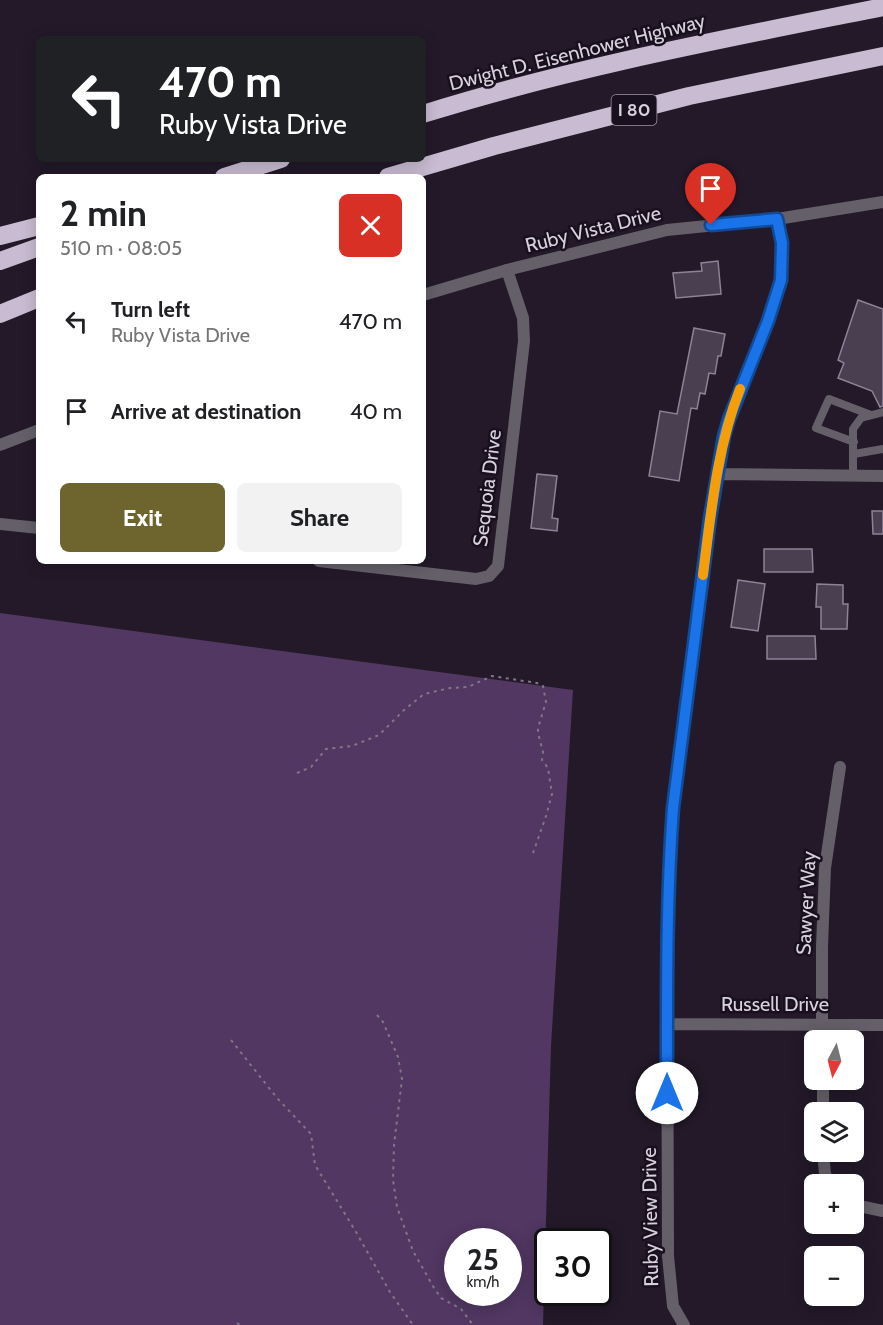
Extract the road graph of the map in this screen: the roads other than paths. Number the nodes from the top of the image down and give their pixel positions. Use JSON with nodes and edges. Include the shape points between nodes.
{"nodes":[{"id":1,"x":883,"y":7,"type":"edge"},
{"id":2,"x":883,"y":56,"type":"edge"},
{"id":3,"x":426,"y":113,"type":"edge"},
{"id":4,"x":272,"y":162,"type":"edge"},
{"id":5,"x":234,"y":174,"type":"edge"},
{"id":6,"x":398,"y":174,"type":"edge"},
{"id":7,"x":883,"y":202,"type":"edge"},
{"id":8,"x":777,"y":219,"type":"junction"},
{"id":9,"x":36,"y":227,"type":"edge"},
{"id":10,"x":0,"y":236,"type":"edge"},
{"id":11,"x":36,"y":248,"type":"edge"},
{"id":12,"x":0,"y":261,"type":"edge"},
{"id":13,"x":507,"y":270,"type":"junction"},
{"id":14,"x":426,"y":294,"type":"edge"},
{"id":15,"x":36,"y":299,"type":"edge"},
{"id":16,"x":0,"y":314,"type":"edge"},
{"id":17,"x":883,"y":412,"type":"edge"},
{"id":18,"x":871,"y":415,"type":"junction"},
{"id":19,"x":36,"y":431,"type":"edge"},
{"id":20,"x":854,"y":442,"type":"junction"},
{"id":21,"x":0,"y":445,"type":"edge"},
{"id":22,"x":883,"y":449,"type":"edge"},
{"id":23,"x":854,"y":454,"type":"junction"},
{"id":24,"x":718,"y":474,"type":"junction"},
{"id":25,"x":853,"y":476,"type":"junction"},
{"id":26,"x":883,"y":476,"type":"edge"},
{"id":27,"x":0,"y":524,"type":"edge"},
{"id":28,"x":36,"y":528,"type":"edge"},
{"id":29,"x":345,"y":564,"type":"edge"},
{"id":30,"x":840,"y":767,"type":"dead end"},
{"id":31,"x":667,"y":1024,"type":"junction"},
{"id":32,"x":822,"y":1024,"type":"junction"},
{"id":33,"x":883,"y":1025,"type":"edge"},
{"id":34,"x":822,"y":1030,"type":"edge"},
{"id":35,"x":864,"y":1207,"type":"edge"},
{"id":36,"x":883,"y":1211,"type":"edge"},
{"id":37,"x":684,"y":1325,"type":"edge"}],
"edges":[{"from":1,"to":3,"type":"highway","name":"Dwight D. Eisenhower Highway","via":[[541,81]]},
{"from":2,"to":6,"type":"highway","number":"I 80","via":[[689,96]]},
{"from":4,"to":5,"type":"highway"},
{"from":7,"to":8,"type":"street","name":"Ruby Vista Drive"},
{"from":8,"to":13,"type":"street","name":"Ruby Vista Drive","via":[[667,230]]},
{"from":8,"to":24,"type":"street","name":"Ruby View Drive","via":[[782,243],[781,280],[729,419]]},
{"from":9,"to":10,"type":"highway"},
{"from":11,"to":12,"type":"highway"},
{"from":13,"to":14,"type":"street","name":"Ruby Vista Drive"},
{"from":13,"to":29,"type":"street","name":"Sequoia Drive","via":[[523,318],[524,341],[498,566],[489,576],[476,579]]},
{"from":15,"to":16,"type":"highway"},
{"from":17,"to":18,"type":"lane"},
{"from":18,"to":20,"type":"lane","via":[[861,418],[853,429]]},
{"from":18,"to":20,"type":"lane","via":[[829,399],[816,429]]},
{"from":19,"to":21,"type":"street"},
{"from":20,"to":23,"type":"lane"},
{"from":22,"to":23,"type":"lane"},
{"from":23,"to":25,"type":"lane"},
{"from":24,"to":25,"type":"street"},
{"from":24,"to":31,"type":"street","name":"Ruby View Drive","via":[[673,808]]},
{"from":25,"to":26,"type":"street"},
{"from":27,"to":28,"type":"street"},
{"from":30,"to":32,"type":"street","name":"Sawyer Way","via":[[825,868]]},
{"from":31,"to":32,"type":"street","name":"Russell Drive"},
{"from":31,"to":37,"type":"street","name":"Ruby View Drive","via":[[668,1256],[673,1306]]},
{"from":32,"to":33,"type":"street","name":"Russell Drive"},
{"from":32,"to":34,"type":"street","name":"Sawyer Way"},
{"from":35,"to":36,"type":"street"}]}
